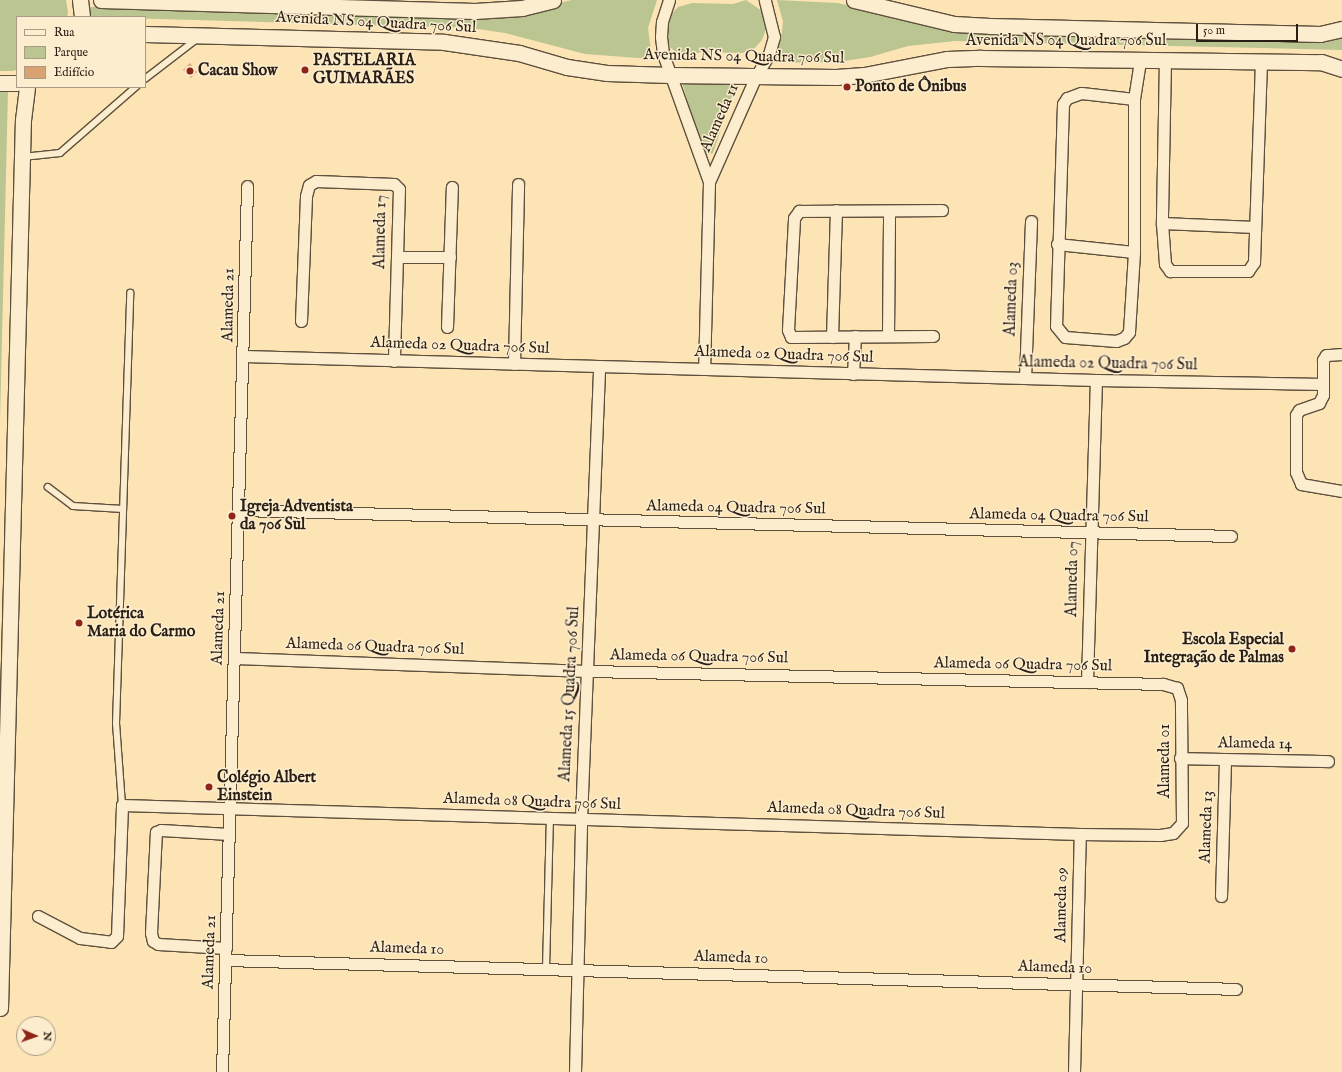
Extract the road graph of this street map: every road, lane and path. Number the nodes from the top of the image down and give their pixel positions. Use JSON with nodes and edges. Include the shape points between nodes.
{"nodes":[{"id":1,"x":80,"y":0,"type":"edge"},
{"id":2,"x":101,"y":0,"type":"edge"},
{"id":3,"x":553,"y":0,"type":"edge"},
{"id":4,"x":669,"y":0,"type":"edge"},
{"id":5,"x":765,"y":0,"type":"edge"},
{"id":6,"x":854,"y":0,"type":"edge"},
{"id":7,"x":246,"y":3,"type":"edge"},
{"id":8,"x":368,"y":4,"type":"edge"},
{"id":9,"x":82,"y":16,"type":"edge"},
{"id":10,"x":1342,"y":29,"type":"edge"},
{"id":11,"x":146,"y":34,"type":"edge"},
{"id":12,"x":204,"y":35,"type":"junction"},
{"id":13,"x":1140,"y":60,"type":"junction"},
{"id":14,"x":1165,"y":60,"type":"junction"},
{"id":15,"x":1261,"y":61,"type":"junction"},
{"id":16,"x":1342,"y":69,"type":"edge"},
{"id":17,"x":670,"y":75,"type":"junction"},
{"id":18,"x":756,"y":76,"type":"junction"},
{"id":19,"x":146,"y":78,"type":"edge"},
{"id":20,"x":0,"y":83,"type":"edge"},
{"id":21,"x":16,"y":83,"type":"edge"},
{"id":22,"x":27,"y":88,"type":"edge"},
{"id":23,"x":135,"y":88,"type":"edge"},
{"id":24,"x":1134,"y":99,"type":"junction"},
{"id":25,"x":22,"y":157,"type":"junction"},
{"id":26,"x":709,"y":182,"type":"junction"},
{"id":27,"x":518,"y":184,"type":"dead end"},
{"id":28,"x":247,"y":186,"type":"dead end"},
{"id":29,"x":452,"y":187,"type":"dead end"},
{"id":30,"x":836,"y":210,"type":"junction"},
{"id":31,"x":942,"y":210,"type":"dead end"},
{"id":32,"x":889,"y":211,"type":"junction"},
{"id":33,"x":1031,"y":221,"type":"dead end"},
{"id":34,"x":1162,"y":223,"type":"junction"},
{"id":35,"x":1255,"y":227,"type":"junction"},
{"id":36,"x":1057,"y":244,"type":"junction"},
{"id":37,"x":1134,"y":252,"type":"junction"},
{"id":38,"x":397,"y":257,"type":"junction"},
{"id":39,"x":450,"y":257,"type":"junction"},
{"id":40,"x":130,"y":293,"type":"dead end"},
{"id":41,"x":301,"y":321,"type":"dead end"},
{"id":42,"x":447,"y":327,"type":"dead end"},
{"id":43,"x":888,"y":335,"type":"junction"},
{"id":44,"x":855,"y":336,"type":"junction"},
{"id":45,"x":933,"y":336,"type":"dead end"},
{"id":46,"x":832,"y":337,"type":"junction"},
{"id":47,"x":1342,"y":354,"type":"edge"},
{"id":48,"x":244,"y":356,"type":"junction"},
{"id":49,"x":394,"y":361,"type":"junction"},
{"id":50,"x":514,"y":364,"type":"junction"},
{"id":51,"x":599,"y":366,"type":"junction"},
{"id":52,"x":704,"y":369,"type":"junction"},
{"id":53,"x":854,"y":374,"type":"junction"},
{"id":54,"x":1025,"y":378,"type":"junction"},
{"id":55,"x":1096,"y":380,"type":"junction"},
{"id":56,"x":1323,"y":384,"type":"junction"},
{"id":57,"x":48,"y":487,"type":"dead end"},
{"id":58,"x":1342,"y":491,"type":"edge"},
{"id":59,"x":123,"y":509,"type":"junction"},
{"id":60,"x":239,"y":510,"type":"junction"},
{"id":61,"x":594,"y":520,"type":"junction"},
{"id":62,"x":1090,"y":533,"type":"junction"},
{"id":63,"x":1231,"y":536,"type":"dead end"},
{"id":64,"x":234,"y":658,"type":"junction"},
{"id":65,"x":588,"y":671,"type":"junction"},
{"id":66,"x":1087,"y":682,"type":"junction"},
{"id":67,"x":1163,"y":684,"type":"joint"},
{"id":68,"x":1180,"y":758,"type":"junction"},
{"id":69,"x":1225,"y":759,"type":"junction"},
{"id":70,"x":1328,"y":761,"type":"dead end"},
{"id":71,"x":122,"y":805,"type":"junction"},
{"id":72,"x":229,"y":809,"type":"junction"},
{"id":73,"x":550,"y":818,"type":"junction"},
{"id":74,"x":581,"y":819,"type":"junction"},
{"id":75,"x":229,"y":834,"type":"junction"},
{"id":76,"x":1080,"y":834,"type":"junction"},
{"id":77,"x":1160,"y":835,"type":"joint"},
{"id":78,"x":1221,"y":896,"type":"dead end"},
{"id":79,"x":38,"y":916,"type":"dead end"},
{"id":80,"x":226,"y":948,"type":"junction"},
{"id":81,"x":226,"y":960,"type":"junction"},
{"id":82,"x":546,"y":969,"type":"junction"},
{"id":83,"x":579,"y":969,"type":"junction"},
{"id":84,"x":1076,"y":984,"type":"junction"},
{"id":85,"x":1236,"y":989,"type":"dead end"},
{"id":86,"x":0,"y":1008,"type":"edge"},
{"id":87,"x":222,"y":1072,"type":"edge"},
{"id":88,"x":575,"y":1072,"type":"edge"},
{"id":89,"x":1074,"y":1072,"type":"edge"}],
"edges":[{"from":1,"to":9,"type":"street"},
{"from":2,"to":7,"type":"street"},
{"from":3,"to":8,"type":"street","via":[[522,8],[475,11]]},
{"from":4,"to":17,"type":"street","name":"Alameda 11","via":[[661,37]]},
{"from":5,"to":18,"type":"street","name":"Alameda 11","via":[[774,37],[769,54]]},
{"from":6,"to":10,"type":"street","via":[[954,24],[1320,34]]},
{"from":7,"to":8,"type":"street"},
{"from":11,"to":12,"type":"street","name":"Avenida NS 04 Quadra 706 Sul"},
{"from":12,"to":17,"type":"street","name":"Avenida NS 04 Quadra 706 Sul","via":[[444,42],[519,53],[567,67],[607,73]]},
{"from":12,"to":19,"type":"lane"},
{"from":13,"to":14,"type":"street","name":"Avenida NS 04 Quadra 706 Sul"},
{"from":13,"to":18,"type":"street","name":"Avenida NS 04 Quadra 706 Sul","via":[[981,58],[913,64],[864,75]]},
{"from":13,"to":24,"type":"street"},
{"from":14,"to":15,"type":"street","name":"Avenida NS 04 Quadra 706 Sul"},
{"from":14,"to":34,"type":"street"},
{"from":15,"to":16,"type":"street","name":"Avenida NS 04 Quadra 706 Sul","via":[[1321,62]]},
{"from":15,"to":35,"type":"street"},
{"from":17,"to":18,"type":"street","name":"Avenida NS 04 Quadra 706 Sul"},
{"from":17,"to":26,"type":"street","name":"Alameda 11"},
{"from":18,"to":26,"type":"street","name":"Alameda 11"},
{"from":20,"to":21,"type":"street"},
{"from":22,"to":25,"type":"street"},
{"from":23,"to":25,"type":"lane","via":[[60,153]]},
{"from":24,"to":36,"type":"street","via":[[1081,93],[1067,98],[1063,104]]},
{"from":24,"to":37,"type":"street"},
{"from":25,"to":86,"type":"street"},
{"from":26,"to":52,"type":"street","name":"Alameda 11"},
{"from":27,"to":50,"type":"street"},
{"from":28,"to":48,"type":"street","name":"Alameda 21"},
{"from":29,"to":39,"type":"street"},
{"from":30,"to":32,"type":"street"},
{"from":30,"to":46,"type":"street"},
{"from":30,"to":46,"type":"street","via":[[799,211],[794,218],[788,330],[794,338]]},
{"from":31,"to":32,"type":"street"},
{"from":32,"to":43,"type":"street"},
{"from":33,"to":54,"type":"street","name":"Alameda 03"},
{"from":34,"to":35,"type":"street"},
{"from":34,"to":35,"type":"street","via":[[1165,264],[1170,271],[1248,271],[1254,262]]},
{"from":36,"to":37,"type":"street"},
{"from":36,"to":37,"type":"street","via":[[1056,326],[1065,337],[1116,340],[1124,338],[1129,332]]},
{"from":38,"to":39,"type":"street"},
{"from":38,"to":41,"type":"street","name":"Alameda 17","via":[[399,189],[394,184],[316,181],[309,185]]},
{"from":38,"to":49,"type":"street","name":"Alameda 17"},
{"from":39,"to":42,"type":"street"},
{"from":40,"to":59,"type":"lane"},
{"from":43,"to":44,"type":"street"},
{"from":43,"to":45,"type":"street"},
{"from":44,"to":46,"type":"street"},
{"from":44,"to":53,"type":"street"},
{"from":47,"to":56,"type":"street","via":[[1326,355],[1323,360]]},
{"from":48,"to":49,"type":"street","name":"Alameda 02 Quadra 706 Sul"},
{"from":48,"to":60,"type":"street","name":"Alameda 21"},
{"from":49,"to":50,"type":"street","name":"Alameda 02 Quadra 706 Sul"},
{"from":50,"to":51,"type":"street","name":"Alameda 02 Quadra 706 Sul"},
{"from":51,"to":52,"type":"street","name":"Alameda 02 Quadra 706 Sul"},
{"from":51,"to":61,"type":"street","name":"Alameda 15 Quadra 706 Sul"},
{"from":52,"to":53,"type":"street","name":"Alameda 02 Quadra 706 Sul"},
{"from":53,"to":54,"type":"street","name":"Alameda 02 Quadra 706 Sul"},
{"from":54,"to":55,"type":"street","name":"Alameda 02 Quadra 706 Sul"},
{"from":55,"to":56,"type":"street","name":"Alameda 02 Quadra 706 Sul"},
{"from":55,"to":62,"type":"street","name":"Alameda 07"},
{"from":56,"to":58,"type":"street","via":[[1323,395],[1319,403],[1299,410],[1296,415],[1296,479],[1301,484]]},
{"from":57,"to":59,"type":"lane","via":[[73,506]]},
{"from":59,"to":71,"type":"lane","via":[[116,724]]},
{"from":60,"to":61,"type":"street","name":"Alameda 04 Quadra 706 Sul"},
{"from":60,"to":64,"type":"street","name":"Alameda 21"},
{"from":61,"to":62,"type":"street","name":"Alameda 04 Quadra 706 Sul"},
{"from":61,"to":65,"type":"street","name":"Alameda 15 Quadra 706 Sul"},
{"from":62,"to":63,"type":"street","name":"Alameda 04 Quadra 706 Sul"},
{"from":62,"to":66,"type":"street","name":"Alameda 07"},
{"from":64,"to":65,"type":"street","name":"Alameda 06 Quadra 706 Sul"},
{"from":64,"to":72,"type":"street","name":"Alameda 21"},
{"from":65,"to":66,"type":"street","name":"Alameda 06 Quadra 706 Sul"},
{"from":65,"to":74,"type":"street","name":"Alameda 15 Quadra 706 Sul"},
{"from":66,"to":67,"type":"street","name":"Alameda 06 Quadra 706 Sul"},
{"from":67,"to":68,"type":"street","name":"Alameda 01","via":[[1176,688],[1180,693]]},
{"from":68,"to":69,"type":"street","name":"Alameda 14"},
{"from":68,"to":77,"type":"street","name":"Alameda 01","via":[[1182,822],[1173,833]]},
{"from":69,"to":70,"type":"street","name":"Alameda 14"},
{"from":69,"to":78,"type":"street","name":"Alameda 13"},
{"from":71,"to":72,"type":"street","name":"Alameda 08 Quadra 706 Sul"},
{"from":71,"to":79,"type":"street","via":[[117,936],[111,942],[80,938]]},
{"from":72,"to":73,"type":"street","name":"Alameda 08 Quadra 706 Sul"},
{"from":72,"to":75,"type":"street","name":"Alameda 21"},
{"from":73,"to":74,"type":"street","name":"Alameda 08 Quadra 706 Sul"},
{"from":73,"to":82,"type":"lane"},
{"from":74,"to":76,"type":"street","name":"Alameda 08 Quadra 706 Sul"},
{"from":74,"to":83,"type":"street","name":"Alameda 15 Quadra 706 Sul"},
{"from":75,"to":80,"type":"street","name":"Alameda 21"},
{"from":75,"to":80,"type":"street","via":[[161,830],[154,837],[153,874],[153,941],[158,944]]},
{"from":76,"to":77,"type":"street","name":"Alameda 08 Quadra 706 Sul"},
{"from":76,"to":84,"type":"street","name":"Alameda 09"},
{"from":80,"to":81,"type":"street","name":"Alameda 21"},
{"from":81,"to":82,"type":"street","name":"Alameda 10"},
{"from":81,"to":87,"type":"street","name":"Alameda 21"},
{"from":82,"to":83,"type":"street","name":"Alameda 10"},
{"from":83,"to":84,"type":"street","name":"Alameda 10"},
{"from":83,"to":88,"type":"street","name":"Alameda 15 Quadra 706 Sul"},
{"from":84,"to":85,"type":"street","name":"Alameda 10"},
{"from":84,"to":89,"type":"street","name":"Alameda 09"}]}
